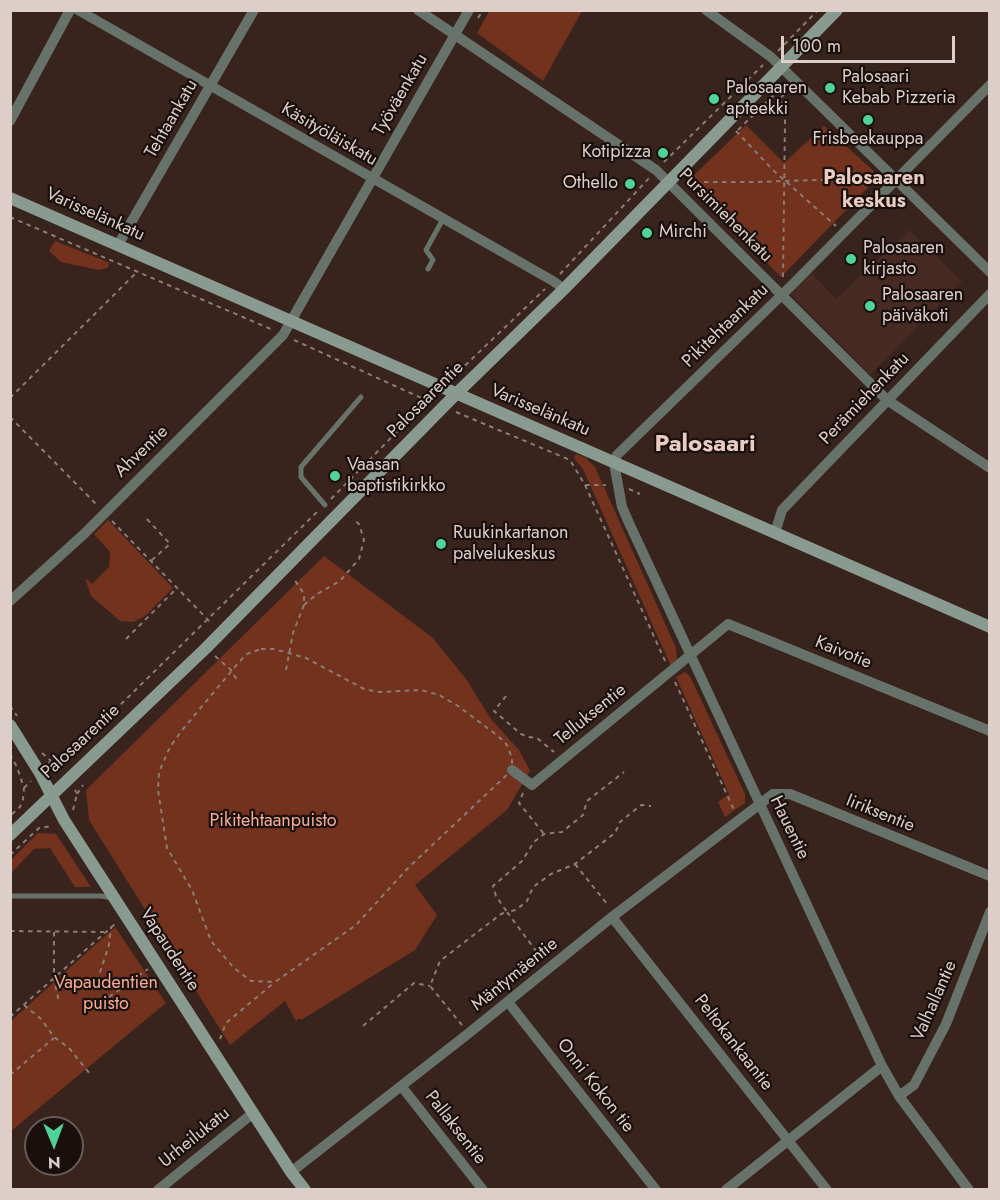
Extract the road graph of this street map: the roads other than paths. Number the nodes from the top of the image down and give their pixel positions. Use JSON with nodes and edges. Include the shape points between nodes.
{"nodes":[{"id":1,"x":70,"y":10,"type":"edge"},
{"id":2,"x":78,"y":10,"type":"edge"},
{"id":3,"x":254,"y":10,"type":"edge"},
{"id":4,"x":418,"y":10,"type":"edge"},
{"id":5,"x":469,"y":10,"type":"edge"},
{"id":6,"x":706,"y":10,"type":"edge"},
{"id":7,"x":837,"y":10,"type":"edge"},
{"id":8,"x":454,"y":35,"type":"junction"},
{"id":9,"x":781,"y":67,"type":"junction"},
{"id":10,"x":990,"y":85,"type":"edge"},
{"id":11,"x":210,"y":86,"type":"junction"},
{"id":12,"x":10,"y":121,"type":"edge"},
{"id":13,"x":372,"y":178,"type":"junction"},
{"id":14,"x":896,"y":179,"type":"junction"},
{"id":15,"x":667,"y":182,"type":"junction"},
{"id":16,"x":10,"y":198,"type":"edge"},
{"id":17,"x":443,"y":219,"type":"junction"},
{"id":18,"x":118,"y":245,"type":"junction"},
{"id":19,"x":428,"y":268,"type":"dead end"},
{"id":20,"x":990,"y":272,"type":"edge"},
{"id":21,"x":564,"y":289,"type":"junction"},
{"id":22,"x":990,"y":294,"type":"edge"},
{"id":23,"x":782,"y":295,"type":"junction"},
{"id":24,"x":286,"y":319,"type":"junction"},
{"id":25,"x":456,"y":394,"type":"junction"},
{"id":26,"x":361,"y":397,"type":"dead end"},
{"id":27,"x":887,"y":400,"type":"junction"},
{"id":28,"x":614,"y":463,"type":"junction"},
{"id":29,"x":990,"y":468,"type":"edge"},
{"id":30,"x":325,"y":505,"type":"road end"},
{"id":31,"x":775,"y":533,"type":"junction"},
{"id":32,"x":10,"y":601,"type":"edge"},
{"id":33,"x":990,"y":627,"type":"edge"},
{"id":34,"x":691,"y":655,"type":"junction"},
{"id":35,"x":990,"y":731,"type":"edge"},
{"id":36,"x":13,"y":734,"type":"edge"},
{"id":37,"x":512,"y":770,"type":"road end"},
{"id":38,"x":51,"y":795,"type":"junction"},
{"id":39,"x":759,"y":803,"type":"junction"},
{"id":40,"x":10,"y":835,"type":"edge"},
{"id":41,"x":990,"y":876,"type":"edge"},
{"id":42,"x":10,"y":896,"type":"edge"},
{"id":43,"x":115,"y":898,"type":"junction"},
{"id":44,"x":990,"y":912,"type":"edge"},
{"id":45,"x":614,"y":916,"type":"junction"},
{"id":46,"x":508,"y":1002,"type":"junction"},
{"id":47,"x":882,"y":1066,"type":"junction"},
{"id":48,"x":402,"y":1087,"type":"junction"},
{"id":49,"x":899,"y":1096,"type":"junction"},
{"id":50,"x":253,"y":1113,"type":"junction"},
{"id":51,"x":788,"y":1139,"type":"junction"},
{"id":52,"x":291,"y":1172,"type":"junction"},
{"id":53,"x":158,"y":1190,"type":"edge"},
{"id":54,"x":304,"y":1190,"type":"edge"},
{"id":55,"x":483,"y":1190,"type":"edge"},
{"id":56,"x":656,"y":1190,"type":"edge"},
{"id":57,"x":726,"y":1190,"type":"edge"},
{"id":58,"x":827,"y":1190,"type":"edge"},
{"id":59,"x":969,"y":1190,"type":"edge"}],
"edges":[{"from":1,"to":12,"type":"street"},
{"from":2,"to":11,"type":"street","name":"Käsityöläiskatu"},
{"from":3,"to":11,"type":"street","name":"Tehtaankatu"},
{"from":4,"to":8,"type":"street","name":"Pursimiehenkatu"},
{"from":5,"to":8,"type":"street","name":"Työväenkatu"},
{"from":6,"to":9,"type":"street"},
{"from":7,"to":9,"type":"street","name":"Palosaarentie"},
{"from":8,"to":13,"type":"street","name":"Työväenkatu"},
{"from":8,"to":15,"type":"street","name":"Pursimiehenkatu","via":[[656,170]]},
{"from":9,"to":14,"type":"street"},
{"from":9,"to":15,"type":"street","name":"Palosaarentie"},
{"from":10,"to":14,"type":"street","name":"Pikitehtaankatu"},
{"from":11,"to":13,"type":"street","name":"Käsityöläiskatu"},
{"from":11,"to":18,"type":"street","name":"Tehtaankatu"},
{"from":13,"to":17,"type":"street","name":"Käsityöläiskatu"},
{"from":13,"to":24,"type":"street","name":"Työväenkatu"},
{"from":14,"to":20,"type":"street"},
{"from":14,"to":23,"type":"street","name":"Pikitehtaankatu"},
{"from":15,"to":21,"type":"street","name":"Palosaarentie"},
{"from":15,"to":23,"type":"street","name":"Pursimiehenkatu"},
{"from":16,"to":18,"type":"street","name":"Varisselänkatu"},
{"from":17,"to":19,"type":"lane","via":[[426,250],[433,260]]},
{"from":17,"to":21,"type":"street","name":"Käsityöläiskatu"},
{"from":18,"to":24,"type":"street","name":"Varisselänkatu"},
{"from":21,"to":25,"type":"street","name":"Palosaarentie"},
{"from":22,"to":27,"type":"street","name":"Perämiehenkatu"},
{"from":23,"to":27,"type":"street","name":"Pursimiehenkatu"},
{"from":23,"to":28,"type":"street","name":"Pikitehtaankatu","via":[[617,455]]},
{"from":24,"to":25,"type":"street","name":"Varisselänkatu"},
{"from":24,"to":32,"type":"street","name":"Ahventie","via":[[279,333],[84,534]]},
{"from":25,"to":28,"type":"street","name":"Varisselänkatu"},
{"from":25,"to":38,"type":"street","name":"Palosaarentie","via":[[206,648]]},
{"from":26,"to":30,"type":"lane","via":[[301,467],[301,477]]},
{"from":27,"to":29,"type":"street","name":"Pursimiehenkatu"},
{"from":27,"to":31,"type":"street","name":"Perämiehenkatu","via":[[782,510]]},
{"from":28,"to":31,"type":"street","name":"Varisselänkatu"},
{"from":28,"to":34,"type":"street","name":"Hauentie","via":[[622,507]]},
{"from":31,"to":33,"type":"street","name":"Varisselänkatu"},
{"from":34,"to":35,"type":"street","name":"Kaivotie","via":[[728,624]]},
{"from":34,"to":37,"type":"street","name":"Telluksentie","via":[[531,785]]},
{"from":34,"to":39,"type":"street","name":"Hauentie"},
{"from":36,"to":38,"type":"street","name":"Vapaudentie"},
{"from":38,"to":40,"type":"street","name":"Palosaarentie"},
{"from":38,"to":43,"type":"street","name":"Vapaudentie"},
{"from":39,"to":41,"type":"street","name":"Iiriksentie","via":[[773,794],[790,794]]},
{"from":39,"to":45,"type":"street","name":"Mäntymäentie"},
{"from":39,"to":47,"type":"street","name":"Hauentie"},
{"from":42,"to":43,"type":"lane"},
{"from":43,"to":50,"type":"street","name":"Vapaudentie"},
{"from":44,"to":49,"type":"street","name":"Valhallantie","via":[[946,1024],[914,1084]]},
{"from":45,"to":46,"type":"street","name":"Mäntymäentie"},
{"from":45,"to":51,"type":"street","name":"Peltokankaantie"},
{"from":46,"to":48,"type":"street","name":"Mäntymäentie"},
{"from":46,"to":56,"type":"street","name":"Onni Kokon tie"},
{"from":47,"to":49,"type":"street","name":"Hauentie"},
{"from":47,"to":51,"type":"street"},
{"from":48,"to":52,"type":"street","name":"Mäntymäentie"},
{"from":48,"to":55,"type":"street","name":"Pallaksentie"},
{"from":49,"to":59,"type":"street","name":"Hauentie"},
{"from":50,"to":52,"type":"street","name":"Vapaudentie"},
{"from":50,"to":53,"type":"street","name":"Urheilukatu"},
{"from":51,"to":57,"type":"street"},
{"from":51,"to":58,"type":"street","name":"Peltokankaantie"},
{"from":52,"to":54,"type":"street","name":"Vapaudentie"}]}
